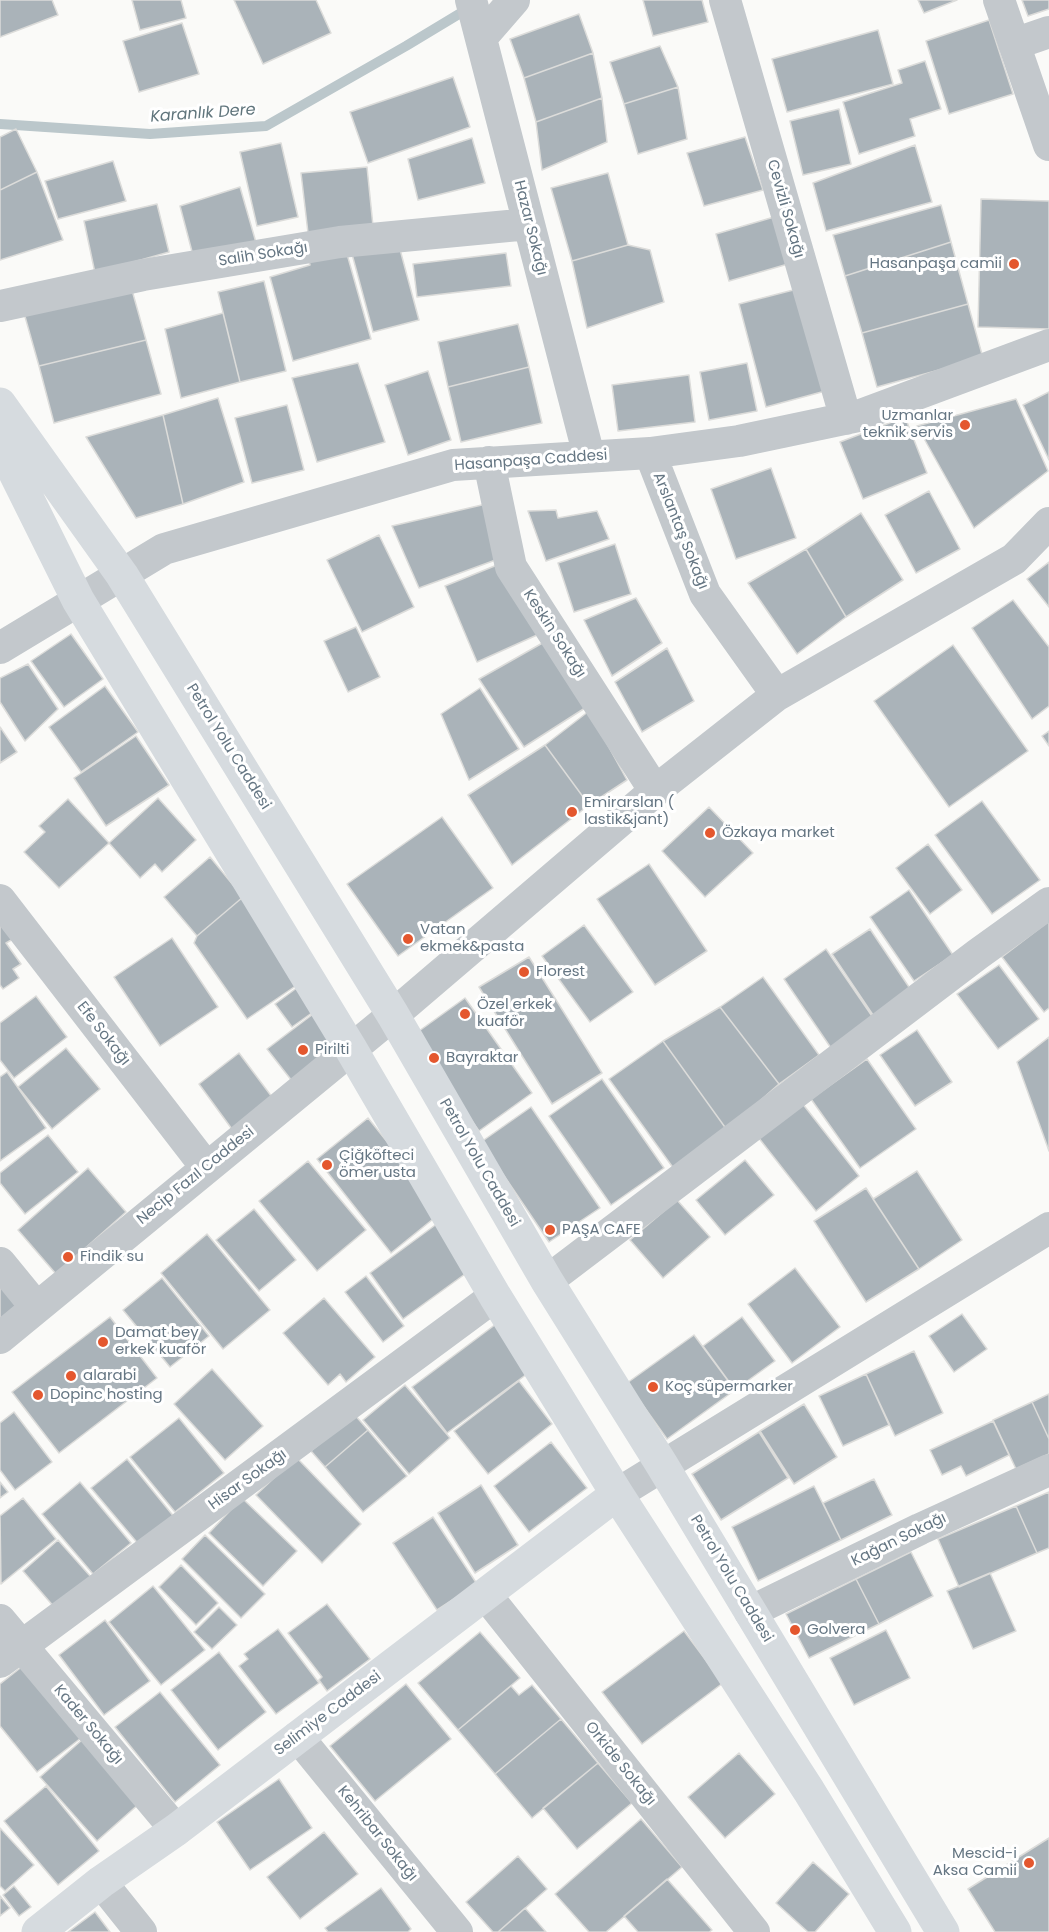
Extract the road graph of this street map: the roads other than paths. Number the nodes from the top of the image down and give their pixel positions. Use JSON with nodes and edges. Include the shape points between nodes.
{"nodes":[{"id":1,"x":514,"y":0,"type":"edge"},
{"id":2,"x":725,"y":0,"type":"edge"},
{"id":3,"x":999,"y":0,"type":"edge"},
{"id":4,"x":477,"y":22,"type":"edge"},
{"id":5,"x":1049,"y":32,"type":"edge"},
{"id":6,"x":1014,"y":44,"type":"junction"},
{"id":7,"x":1049,"y":145,"type":"edge"},
{"id":8,"x":529,"y":224,"type":"junction"},
{"id":9,"x":0,"y":306,"type":"edge"},
{"id":10,"x":1049,"y":345,"type":"edge"},
{"id":11,"x":0,"y":404,"type":"edge"},
{"id":12,"x":846,"y":419,"type":"junction"},
{"id":13,"x":0,"y":443,"type":"edge"},
{"id":14,"x":650,"y":453,"type":"junction"},
{"id":15,"x":589,"y":456,"type":"junction"},
{"id":16,"x":489,"y":462,"type":"junction"},
{"id":17,"x":1049,"y":523,"type":"edge"},
{"id":18,"x":122,"y":575,"type":"junction"},
{"id":19,"x":78,"y":600,"type":"junction"},
{"id":20,"x":0,"y":648,"type":"edge"},
{"id":21,"x":777,"y":695,"type":"junction"},
{"id":22,"x":655,"y":791,"type":"junction"},
{"id":23,"x":0,"y":900,"type":"edge"},
{"id":24,"x":1049,"y":903,"type":"edge"},
{"id":25,"x":393,"y":1015,"type":"junction"},
{"id":26,"x":351,"y":1049,"type":"junction"},
{"id":27,"x":206,"y":1167,"type":"junction"},
{"id":28,"x":1049,"y":1228,"type":"edge"},
{"id":29,"x":0,"y":1263,"type":"edge"},
{"id":30,"x":547,"y":1281,"type":"junction"},
{"id":31,"x":495,"y":1296,"type":"junction"},
{"id":32,"x":36,"y":1307,"type":"junction"},
{"id":33,"x":0,"y":1338,"type":"edge"},
{"id":34,"x":662,"y":1465,"type":"junction"},
{"id":35,"x":1049,"y":1470,"type":"edge"},
{"id":36,"x":617,"y":1494,"type":"junction"},
{"id":37,"x":486,"y":1595,"type":"junction"},
{"id":38,"x":750,"y":1612,"type":"junction"},
{"id":39,"x":0,"y":1620,"type":"edge"},
{"id":40,"x":11,"y":1654,"type":"edge"},
{"id":41,"x":298,"y":1737,"type":"junction"},
{"id":42,"x":176,"y":1830,"type":"junction"},
{"id":43,"x":101,"y":1882,"type":"junction"},
{"id":44,"x":38,"y":1932,"type":"edge"},
{"id":45,"x":141,"y":1932,"type":"edge"},
{"id":46,"x":457,"y":1932,"type":"edge"},
{"id":47,"x":754,"y":1932,"type":"edge"},
{"id":48,"x":895,"y":1932,"type":"edge"},
{"id":49,"x":944,"y":1932,"type":"edge"}],
"edges":[{"from":1,"to":4,"type":"street"},
{"from":2,"to":12,"type":"street","name":"Cevizli Sokağı"},
{"from":3,"to":6,"type":"street"},
{"from":4,"to":8,"type":"street","name":"Hazar Sokağı"},
{"from":5,"to":6,"type":"street"},
{"from":6,"to":7,"type":"street"},
{"from":8,"to":9,"type":"street","name":"Salih Sokağı","via":[[340,242],[143,274]]},
{"from":8,"to":15,"type":"street","name":"Hazar Sokağı"},
{"from":10,"to":12,"type":"street","name":"Hasanpaşa Caddesi"},
{"from":11,"to":18,"type":"main road","name":"Petrol Yolu Caddesi"},
{"from":12,"to":14,"type":"street","name":"Hasanpaşa Caddesi","via":[[739,441]]},
{"from":13,"to":19,"type":"main road"},
{"from":14,"to":15,"type":"street","name":"Hasanpaşa Caddesi"},
{"from":14,"to":21,"type":"street","name":"Arslantaş Sokağı","via":[[705,594]]},
{"from":15,"to":16,"type":"street","name":"Hasanpaşa Caddesi"},
{"from":16,"to":18,"type":"street","name":"Hasanpaşa Caddesi","via":[[453,465],[164,549]]},
{"from":16,"to":22,"type":"street","name":"Keskin Sokağı","via":[[511,567]]},
{"from":17,"to":21,"type":"street","name":"Necip Fazıl Caddesi","via":[[1014,559]]},
{"from":18,"to":19,"type":"street","name":"Hasanpaşa Caddesi"},
{"from":18,"to":25,"type":"main road","name":"Petrol Yolu Caddesi"},
{"from":19,"to":20,"type":"street","name":"Hasanpaşa Caddesi"},
{"from":19,"to":26,"type":"main road"},
{"from":21,"to":22,"type":"street","name":"Necip Fazıl Caddesi"},
{"from":22,"to":25,"type":"street","name":"Necip Fazıl Caddesi"},
{"from":23,"to":27,"type":"street","name":"Efe Sokağı"},
{"from":24,"to":30,"type":"street"},
{"from":25,"to":26,"type":"street","name":"Necip Fazıl Caddesi"},
{"from":25,"to":30,"type":"main road","name":"Petrol Yolu Caddesi"},
{"from":26,"to":27,"type":"street","name":"Necip Fazıl Caddesi"},
{"from":26,"to":31,"type":"main road"},
{"from":27,"to":32,"type":"street","name":"Necip Fazıl Caddesi"},
{"from":28,"to":34,"type":"street"},
{"from":29,"to":32,"type":"street"},
{"from":30,"to":34,"type":"main road","name":"Petrol Yolu Caddesi"},
{"from":31,"to":36,"type":"main road"},
{"from":31,"to":40,"type":"street","name":"Hisar Sokağı"},
{"from":32,"to":33,"type":"street","name":"Necip Fazıl Caddesi"},
{"from":34,"to":36,"type":"street"},
{"from":34,"to":38,"type":"main road","name":"Petrol Yolu Caddesi"},
{"from":35,"to":38,"type":"street","name":"Kağan Sokağı"},
{"from":36,"to":37,"type":"main road","name":"Selimiye Caddesi"},
{"from":36,"to":48,"type":"main road"},
{"from":37,"to":41,"type":"main road","name":"Selimiye Caddesi"},
{"from":37,"to":47,"type":"street","name":"Orkide Sokağı"},
{"from":38,"to":49,"type":"main road","name":"Petrol Yolu Caddesi"},
{"from":39,"to":40,"type":"street","name":"Kader Sokağı"},
{"from":40,"to":42,"type":"street","name":"Kader Sokağı"},
{"from":41,"to":42,"type":"main road","name":"Selimiye Caddesi"},
{"from":41,"to":46,"type":"street","name":"Kehribar Sokağı"},
{"from":42,"to":43,"type":"main road","name":"Selimiye Caddesi"},
{"from":43,"to":44,"type":"main road","name":"Selimiye Caddesi"},
{"from":43,"to":45,"type":"street"}]}
